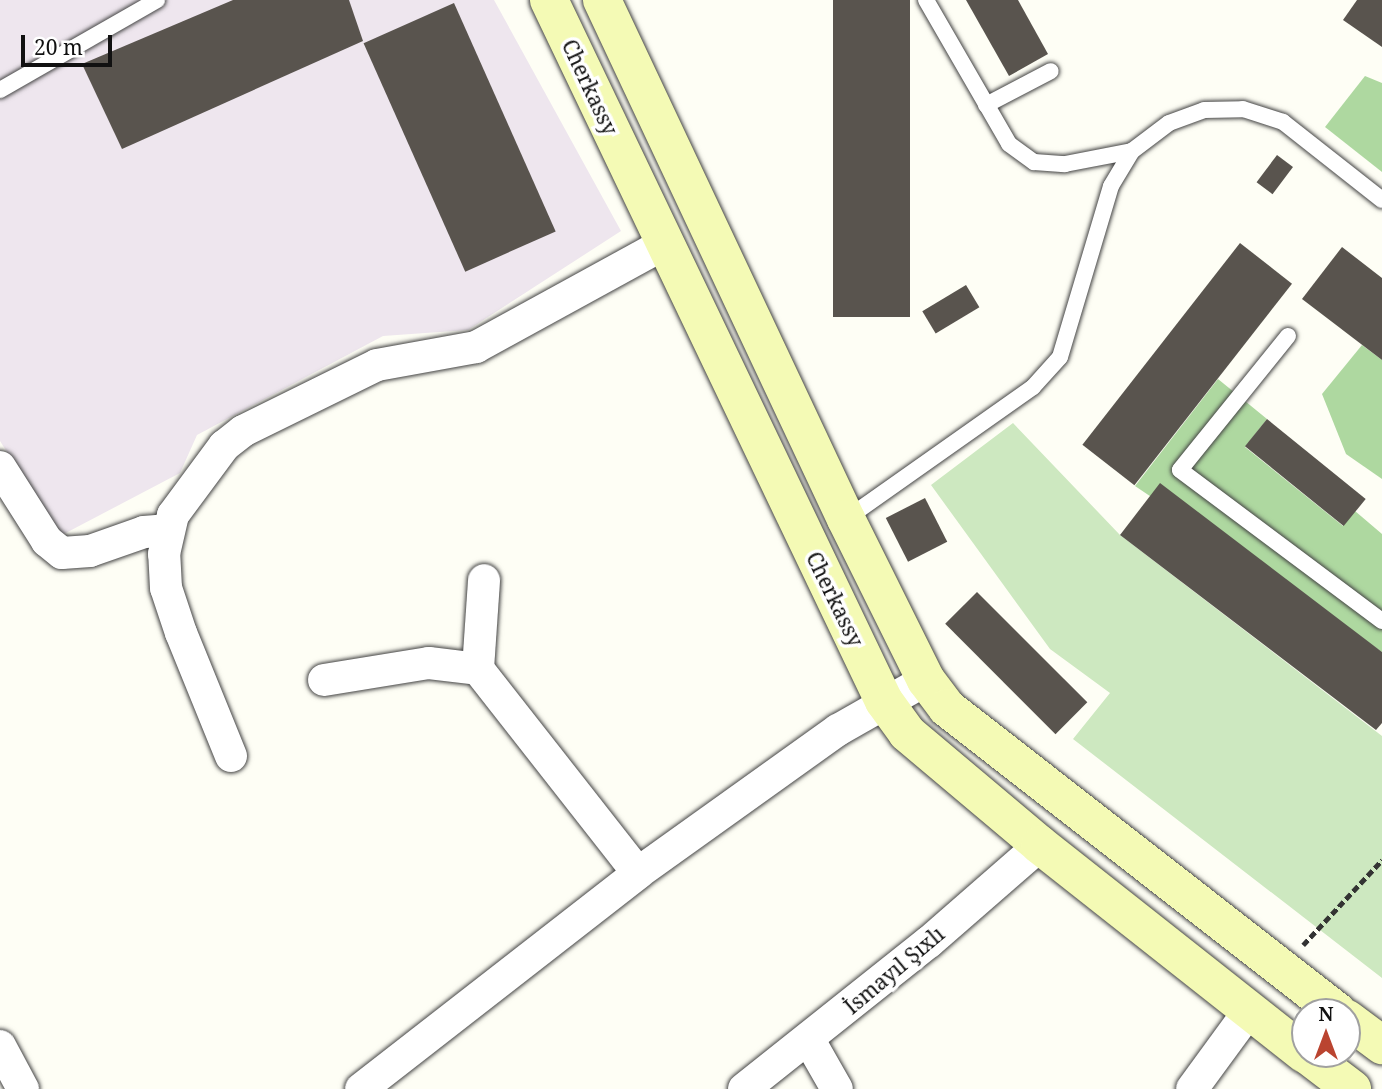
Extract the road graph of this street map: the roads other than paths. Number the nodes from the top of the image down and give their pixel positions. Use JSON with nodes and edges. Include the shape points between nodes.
{"nodes":[{"id":1,"x":157,"y":0,"type":"edge"},
{"id":2,"x":550,"y":0,"type":"edge"},
{"id":3,"x":602,"y":0,"type":"edge"},
{"id":4,"x":926,"y":0,"type":"edge"},
{"id":5,"x":1051,"y":71,"type":"dead end"},
{"id":6,"x":0,"y":90,"type":"edge"},
{"id":7,"x":986,"y":105,"type":"junction"},
{"id":8,"x":1132,"y":151,"type":"junction"},
{"id":9,"x":1382,"y":200,"type":"edge"},
{"id":10,"x":664,"y":244,"type":"junction"},
{"id":11,"x":1287,"y":336,"type":"dead end"},
{"id":12,"x":0,"y":467,"type":"edge"},
{"id":13,"x":846,"y":519,"type":"junction"},
{"id":14,"x":166,"y":530,"type":"junction"},
{"id":15,"x":484,"y":580,"type":"dead end"},
{"id":16,"x":1382,"y":621,"type":"edge"},
{"id":17,"x":478,"y":669,"type":"junction"},
{"id":18,"x":324,"y":680,"type":"dead end"},
{"id":19,"x":926,"y":680,"type":"junction"},
{"id":20,"x":884,"y":701,"type":"junction"},
{"id":21,"x":231,"y":756,"type":"dead end"},
{"id":22,"x":1040,"y":845,"type":"junction"},
{"id":23,"x":638,"y":873,"type":"junction"},
{"id":24,"x":1320,"y":998,"type":"edge"},
{"id":25,"x":1249,"y":1011,"type":"junction"},
{"id":26,"x":1361,"y":1029,"type":"edge"},
{"id":27,"x":809,"y":1040,"type":"junction"},
{"id":28,"x":1291,"y":1043,"type":"edge"},
{"id":29,"x":1382,"y":1045,"type":"edge"},
{"id":30,"x":0,"y":1046,"type":"edge"},
{"id":31,"x":1324,"y":1068,"type":"edge"},
{"id":32,"x":23,"y":1089,"type":"edge"},
{"id":33,"x":361,"y":1089,"type":"edge"},
{"id":34,"x":744,"y":1089,"type":"edge"},
{"id":35,"x":837,"y":1089,"type":"edge"},
{"id":36,"x":1192,"y":1089,"type":"edge"},
{"id":37,"x":1352,"y":1089,"type":"edge"}],
"edges":[{"from":1,"to":6,"type":"lane"},
{"from":2,"to":10,"type":"street","name":"Cherkassy"},
{"from":3,"to":13,"type":"street"},
{"from":4,"to":7,"type":"lane"},
{"from":5,"to":7,"type":"lane"},
{"from":7,"to":8,"type":"lane","via":[[1009,145],[1034,162],[1065,164]]},
{"from":8,"to":9,"type":"lane","via":[[1169,123],[1204,110],[1243,109],[1283,122]]},
{"from":8,"to":13,"type":"lane","via":[[1111,186],[1060,357],[1033,387]]},
{"from":10,"to":14,"type":"street","via":[[476,348],[377,365],[243,431],[225,446]]},
{"from":10,"to":20,"type":"street","name":"Cherkassy"},
{"from":11,"to":16,"type":"lane","via":[[1180,470]]},
{"from":12,"to":14,"type":"street","via":[[47,541],[62,552],[90,551],[144,532]]},
{"from":13,"to":19,"type":"street"},
{"from":14,"to":21,"type":"street","via":[[166,588]]},
{"from":15,"to":17,"type":"street"},
{"from":17,"to":18,"type":"street","via":[[429,663]]},
{"from":17,"to":23,"type":"street"},
{"from":19,"to":20,"type":"street"},
{"from":19,"to":24,"type":"street","via":[[947,708],[981,739]]},
{"from":20,"to":22,"type":"street","name":"Cherkassy","via":[[907,733]]},
{"from":20,"to":23,"type":"street"},
{"from":22,"to":25,"type":"street","name":"Cherkassy"},
{"from":22,"to":27,"type":"street","name":"İsmayıl Şıxlı"},
{"from":23,"to":33,"type":"street"},
{"from":25,"to":28,"type":"street","name":"Cherkassy"},
{"from":25,"to":36,"type":"street"},
{"from":26,"to":29,"type":"street"},
{"from":27,"to":34,"type":"street","name":"İsmayıl Şıxlı"},
{"from":27,"to":35,"type":"street"},
{"from":30,"to":32,"type":"street"},
{"from":31,"to":37,"type":"street","name":"Cherkassy"}]}
